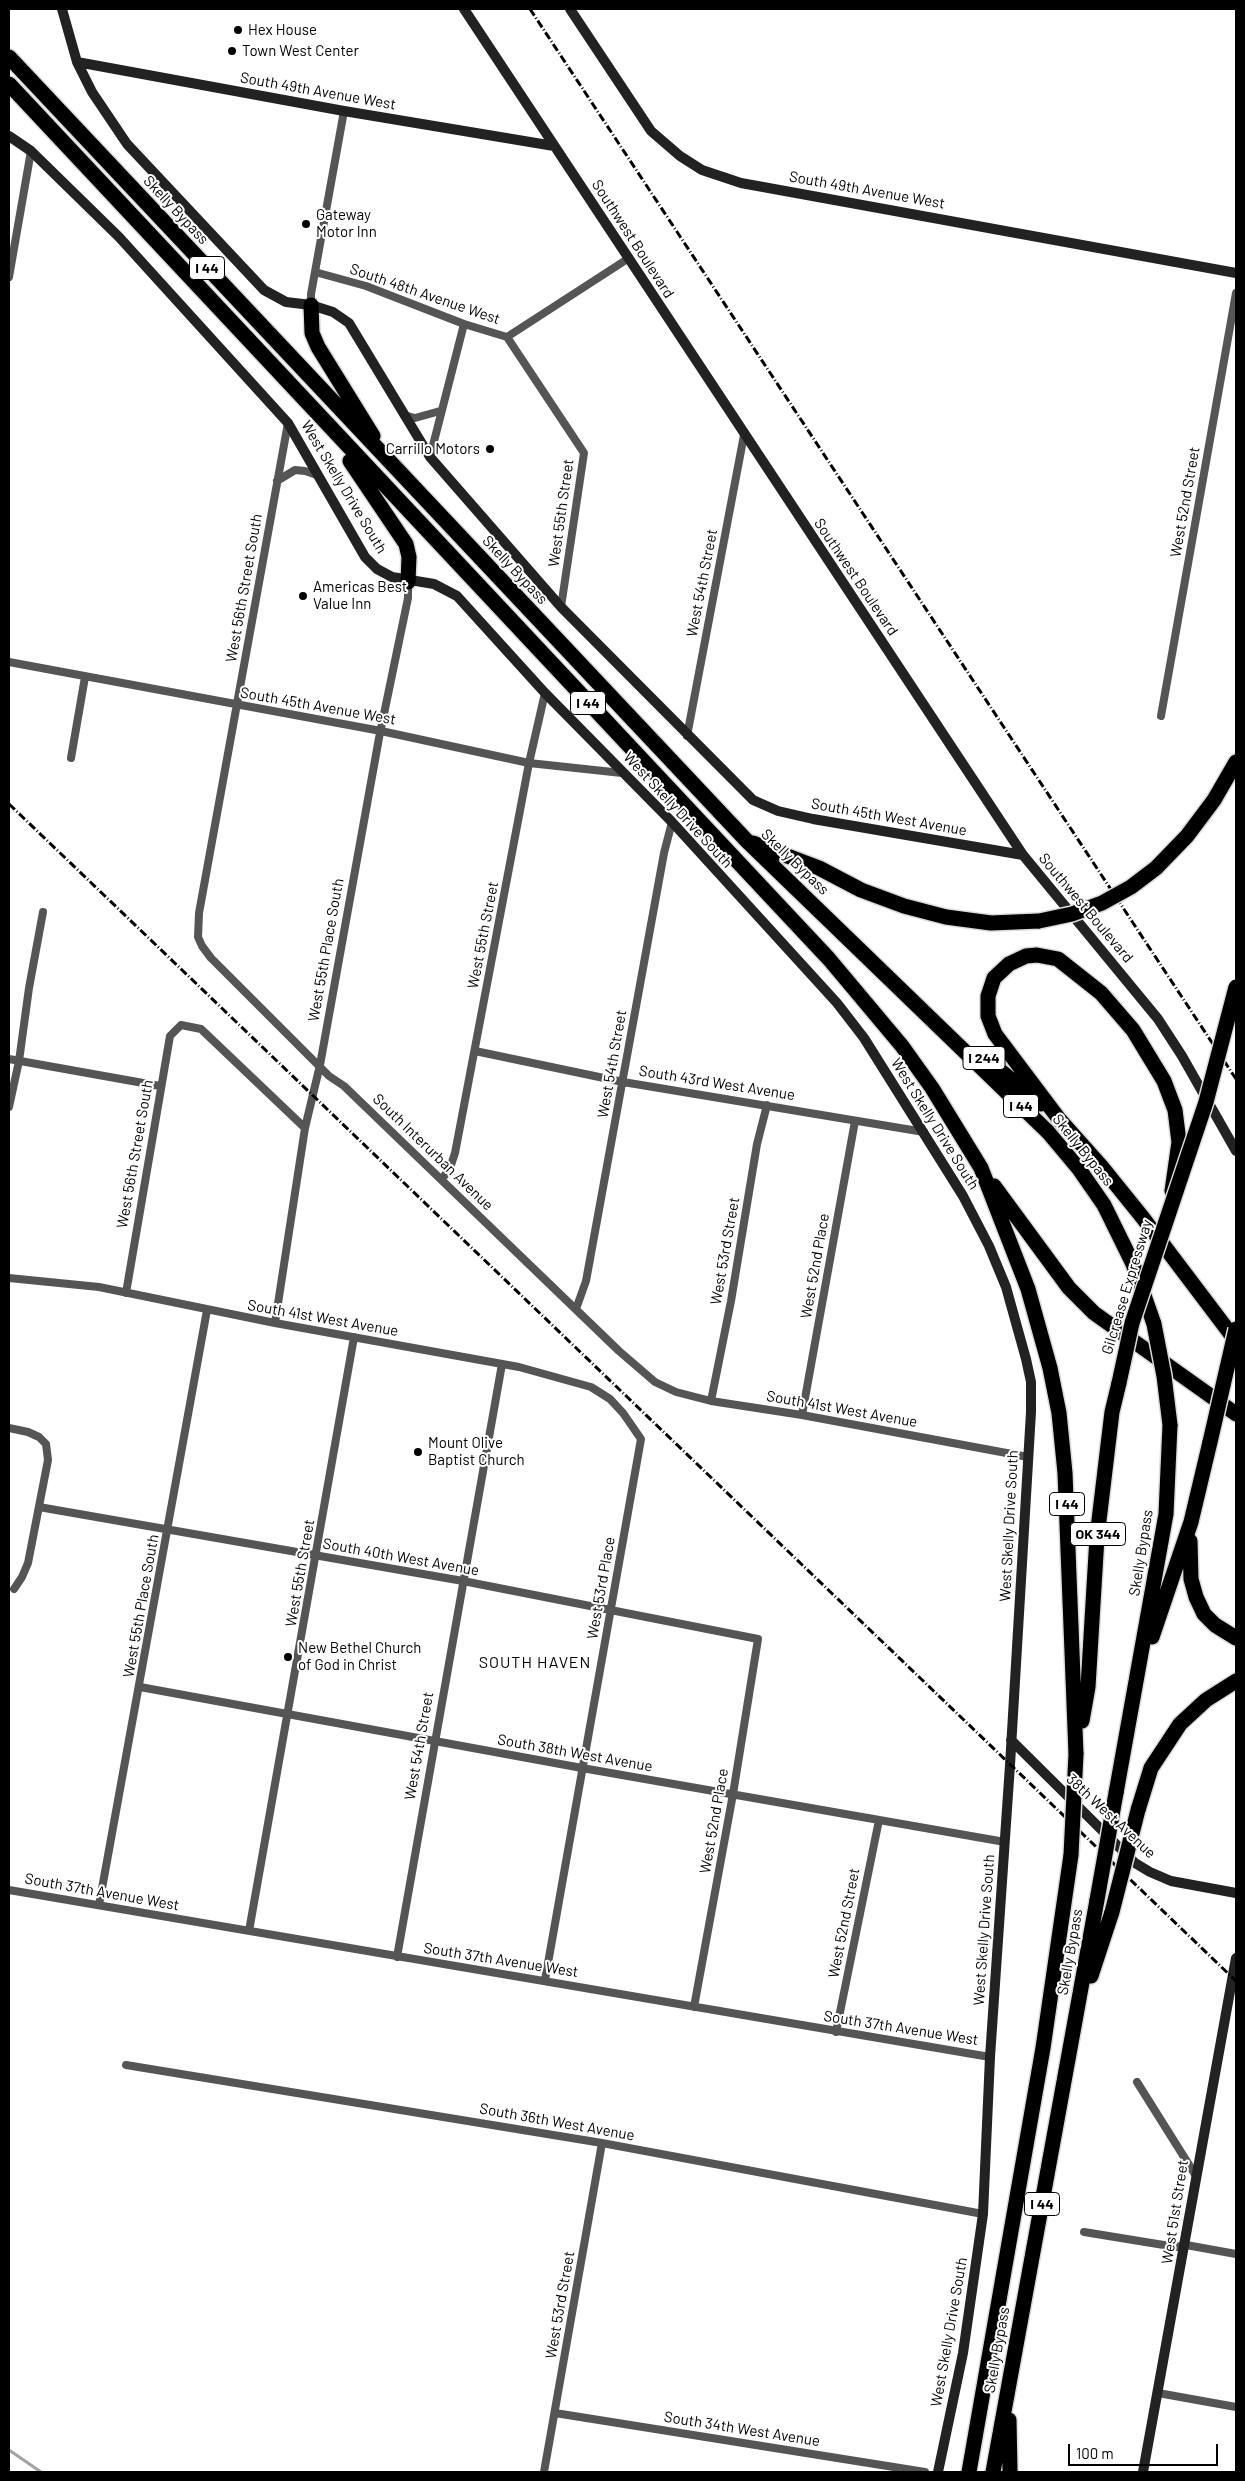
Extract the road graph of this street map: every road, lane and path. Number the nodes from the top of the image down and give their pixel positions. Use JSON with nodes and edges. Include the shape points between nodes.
{"nodes":[{"id":1,"x":62,"y":9,"type":"edge"},
{"id":2,"x":464,"y":9,"type":"edge"},
{"id":3,"x":570,"y":9,"type":"edge"},
{"id":4,"x":9,"y":49,"type":"edge"},
{"id":5,"x":9,"y":57,"type":"edge"},
{"id":6,"x":77,"y":62,"type":"junction"},
{"id":7,"x":25,"y":75,"type":"junction"},
{"id":8,"x":9,"y":84,"type":"edge"},
{"id":9,"x":9,"y":97,"type":"edge"},
{"id":10,"x":344,"y":111,"type":"junction"},
{"id":11,"x":50,"y":129,"type":"junction"},
{"id":12,"x":9,"y":136,"type":"edge"},
{"id":13,"x":554,"y":146,"type":"junction"},
{"id":14,"x":31,"y":151,"type":"junction"},
{"id":15,"x":629,"y":258,"type":"junction"},
{"id":16,"x":315,"y":272,"type":"junction"},
{"id":17,"x":1236,"y":273,"type":"edge"},
{"id":18,"x":9,"y":277,"type":"edge"},
{"id":19,"x":1236,"y":293,"type":"edge"},
{"id":20,"x":311,"y":305,"type":"junction"},
{"id":21,"x":464,"y":324,"type":"junction"},
{"id":22,"x":507,"y":337,"type":"junction"},
{"id":23,"x":440,"y":412,"type":"junction"},
{"id":24,"x":404,"y":415,"type":"junction"},
{"id":25,"x":288,"y":423,"type":"junction"},
{"id":26,"x":324,"y":423,"type":"junction"},
{"id":27,"x":744,"y":435,"type":"junction"},
{"id":28,"x":584,"y":453,"type":"joint"},
{"id":29,"x":430,"y":457,"type":"junction"},
{"id":30,"x":388,"y":461,"type":"junction"},
{"id":31,"x":317,"y":474,"type":"junction"},
{"id":32,"x":277,"y":481,"type":"junction"},
{"id":33,"x":408,"y":582,"type":"junction"},
{"id":34,"x":561,"y":607,"type":"junction"},
{"id":35,"x":9,"y":662,"type":"edge"},
{"id":36,"x":85,"y":677,"type":"junction"},
{"id":37,"x":545,"y":693,"type":"junction"},
{"id":38,"x":236,"y":706,"type":"junction"},
{"id":39,"x":1161,"y":716,"type":"dead end"},
{"id":40,"x":381,"y":731,"type":"junction"},
{"id":41,"x":687,"y":736,"type":"junction"},
{"id":42,"x":71,"y":758,"type":"dead end"},
{"id":43,"x":1236,"y":762,"type":"edge"},
{"id":44,"x":530,"y":763,"type":"junction"},
{"id":45,"x":622,"y":773,"type":"junction"},
{"id":46,"x":672,"y":822,"type":"junction"},
{"id":47,"x":747,"y":841,"type":"junction"},
{"id":48,"x":1023,"y":855,"type":"junction"},
{"id":49,"x":43,"y":912,"type":"dead end"},
{"id":50,"x":198,"y":937,"type":"joint"},
{"id":51,"x":1236,"y":987,"type":"edge"},
{"id":52,"x":909,"y":996,"type":"junction"},
{"id":53,"x":475,"y":1051,"type":"junction"},
{"id":54,"x":9,"y":1059,"type":"edge"},
{"id":55,"x":19,"y":1061,"type":"junction"},
{"id":56,"x":320,"y":1065,"type":"junction"},
{"id":57,"x":623,"y":1082,"type":"junction"},
{"id":58,"x":160,"y":1086,"type":"junction"},
{"id":59,"x":767,"y":1105,"type":"junction"},
{"id":60,"x":9,"y":1107,"type":"edge"},
{"id":61,"x":1059,"y":1119,"type":"junction"},
{"id":62,"x":855,"y":1121,"type":"junction"},
{"id":63,"x":305,"y":1128,"type":"junction"},
{"id":64,"x":924,"y":1132,"type":"junction"},
{"id":65,"x":1236,"y":1151,"type":"edge"},
{"id":66,"x":981,"y":1168,"type":"junction"},
{"id":67,"x":442,"y":1179,"type":"junction"},
{"id":68,"x":1168,"y":1212,"type":"junction"},
{"id":69,"x":9,"y":1278,"type":"edge"},
{"id":70,"x":126,"y":1292,"type":"junction"},
{"id":71,"x":576,"y":1308,"type":"junction"},
{"id":72,"x":207,"y":1310,"type":"junction"},
{"id":73,"x":275,"y":1323,"type":"junction"},
{"id":74,"x":1236,"y":1329,"type":"edge"},
{"id":75,"x":354,"y":1337,"type":"junction"},
{"id":76,"x":1236,"y":1341,"type":"edge"},
{"id":77,"x":502,"y":1364,"type":"junction"},
{"id":78,"x":655,"y":1382,"type":"joint"},
{"id":79,"x":711,"y":1401,"type":"junction"},
{"id":80,"x":623,"y":1413,"type":"joint"},
{"id":81,"x":1236,"y":1414,"type":"edge"},
{"id":82,"x":802,"y":1415,"type":"junction"},
{"id":83,"x":9,"y":1428,"type":"edge"},
{"id":84,"x":1028,"y":1457,"type":"junction"},
{"id":85,"x":39,"y":1506,"type":"junction"},
{"id":86,"x":1191,"y":1522,"type":"junction"},
{"id":87,"x":168,"y":1528,"type":"junction"},
{"id":88,"x":317,"y":1556,"type":"junction"},
{"id":89,"x":463,"y":1581,"type":"junction"},
{"id":90,"x":14,"y":1589,"type":"dead end"},
{"id":91,"x":612,"y":1609,"type":"junction"},
{"id":92,"x":1236,"y":1638,"type":"edge"},
{"id":93,"x":758,"y":1639,"type":"joint"},
{"id":94,"x":1137,"y":1678,"type":"junction"},
{"id":95,"x":1236,"y":1681,"type":"edge"},
{"id":96,"x":140,"y":1687,"type":"junction"},
{"id":97,"x":288,"y":1715,"type":"junction"},
{"id":98,"x":1010,"y":1740,"type":"junction"},
{"id":99,"x":434,"y":1742,"type":"junction"},
{"id":100,"x":1076,"y":1754,"type":"junction"},
{"id":101,"x":582,"y":1768,"type":"junction"},
{"id":102,"x":733,"y":1794,"type":"junction"},
{"id":103,"x":879,"y":1820,"type":"junction"},
{"id":104,"x":1005,"y":1842,"type":"junction"},
{"id":105,"x":9,"y":1890,"type":"edge"},
{"id":106,"x":1236,"y":1893,"type":"edge"},
{"id":107,"x":100,"y":1905,"type":"junction"},
{"id":108,"x":249,"y":1931,"type":"junction"},
{"id":109,"x":397,"y":1957,"type":"junction"},
{"id":110,"x":1236,"y":1958,"type":"edge"},
{"id":111,"x":545,"y":1980,"type":"junction"},
{"id":112,"x":694,"y":2007,"type":"junction"},
{"id":113,"x":1075,"y":2025,"type":"junction"},
{"id":114,"x":836,"y":2032,"type":"junction"},
{"id":115,"x":990,"y":2057,"type":"junction"},
{"id":116,"x":126,"y":2065,"type":"dead end"},
{"id":117,"x":1137,"y":2082,"type":"dead end"},
{"id":118,"x":602,"y":2143,"type":"junction"},
{"id":119,"x":1196,"y":2176,"type":"junction"},
{"id":120,"x":983,"y":2214,"type":"junction"},
{"id":121,"x":1084,"y":2232,"type":"dead end"},
{"id":122,"x":1186,"y":2245,"type":"junction"},
{"id":123,"x":1236,"y":2254,"type":"edge"},
{"id":124,"x":1009,"y":2383,"type":"junction"},
{"id":125,"x":1158,"y":2392,"type":"junction"},
{"id":126,"x":1236,"y":2407,"type":"edge"},
{"id":127,"x":555,"y":2413,"type":"junction"},
{"id":128,"x":544,"y":2472,"type":"edge"},
{"id":129,"x":925,"y":2472,"type":"edge"},
{"id":130,"x":938,"y":2472,"type":"edge"},
{"id":131,"x":969,"y":2472,"type":"edge"},
{"id":132,"x":993,"y":2472,"type":"edge"},
{"id":133,"x":1010,"y":2472,"type":"edge"},
{"id":134,"x":1144,"y":2472,"type":"edge"}],
"edges":[{"from":1,"to":6,"type":"street"},
{"from":2,"to":13,"type":"street","name":"Southwest Boulevard"},
{"from":3,"to":17,"type":"street","name":"South 49th Avenue West","via":[[651,131],[702,170],[741,182]]},
{"from":4,"to":7,"type":"highway"},
{"from":5,"to":7,"type":"highway","name":"Skelly Bypass","number":"I 44"},
{"from":6,"to":10,"type":"street","name":"South 49th Avenue West"},
{"from":6,"to":20,"type":"street","via":[[92,92],[127,144],[264,290],[286,302]]},
{"from":7,"to":30,"type":"highway","name":"Skelly Bypass","number":"I 44"},
{"from":8,"to":11,"type":"highway","name":"Skelly Bypass","number":"I 44"},
{"from":9,"to":11,"type":"highway"},
{"from":10,"to":13,"type":"street","name":"South 49th Avenue West"},
{"from":10,"to":16,"type":"street"},
{"from":11,"to":26,"type":"highway","name":"Skelly Bypass","number":"I 44"},
{"from":12,"to":14,"type":"street","name":"West Skelly Drive South"},
{"from":13,"to":15,"type":"street","name":"Southwest Boulevard"},
{"from":14,"to":18,"type":"street"},
{"from":14,"to":25,"type":"street","name":"West Skelly Drive South","via":[[119,237]]},
{"from":15,"to":22,"type":"street"},
{"from":15,"to":27,"type":"street","name":"Southwest Boulevard"},
{"from":16,"to":20,"type":"street"},
{"from":16,"to":21,"type":"street","name":"South 48th Avenue West","via":[[366,286]]},
{"from":19,"to":39,"type":"street","name":"West 52nd Street"},
{"from":20,"to":24,"type":"street","via":[[333,312],[349,323]]},
{"from":20,"to":30,"type":"highway","via":[[312,333],[318,347]]},
{"from":21,"to":22,"type":"street","name":"South 48th Avenue West"},
{"from":21,"to":23,"type":"street"},
{"from":22,"to":28,"type":"street","name":"South 48th Avenue West"},
{"from":23,"to":24,"type":"street","via":[[415,418]]},
{"from":23,"to":29,"type":"street"},
{"from":24,"to":29,"type":"street"},
{"from":25,"to":31,"type":"street","name":"West Skelly Drive South"},
{"from":25,"to":32,"type":"street","name":"West 56th Street South"},
{"from":26,"to":33,"type":"highway","via":[[406,544]]},
{"from":26,"to":66,"type":"highway","name":"Skelly Bypass","number":"I 44","via":[[829,959],[902,1046]]},
{"from":27,"to":41,"type":"street","name":"West 54th Street"},
{"from":27,"to":48,"type":"street","name":"Southwest Boulevard"},
{"from":28,"to":34,"type":"street","name":"West 55th Street"},
{"from":29,"to":34,"type":"street"},
{"from":30,"to":47,"type":"highway","name":"Skelly Bypass","number":"I 44"},
{"from":31,"to":32,"type":"street","via":[[295,470]]},
{"from":31,"to":33,"type":"street","name":"West Skelly Drive South","via":[[365,557],[377,569]]},
{"from":32,"to":38,"type":"street","name":"West 56th Street South"},
{"from":33,"to":37,"type":"street","name":"West Skelly Drive South","via":[[434,584],[457,596]]},
{"from":33,"to":40,"type":"street","name":"West 55th Place South","via":[[408,598]]},
{"from":34,"to":41,"type":"street"},
{"from":35,"to":36,"type":"street","name":"South 45th Avenue West"},
{"from":36,"to":38,"type":"street","name":"South 45th Avenue West"},
{"from":36,"to":42,"type":"street"},
{"from":37,"to":44,"type":"street","name":"West 55th Street"},
{"from":37,"to":45,"type":"street","name":"West Skelly Drive South"},
{"from":38,"to":40,"type":"street","name":"South 45th Avenue West"},
{"from":38,"to":50,"type":"street","name":"West 56th Street South","via":[[199,913]]},
{"from":40,"to":44,"type":"street","name":"South 45th Avenue West"},
{"from":40,"to":56,"type":"street","name":"West 55th Place South"},
{"from":41,"to":48,"type":"street","name":"South 45th West Avenue","via":[[752,800],[778,811]]},
{"from":43,"to":47,"type":"highway","bridge":true,"via":[[1214,800],[1187,836],[1156,868],[1102,903],[1039,921],[991,922],[946,917],[904,906],[861,890],[819,868]]},
{"from":44,"to":45,"type":"street","name":"South 45th Avenue West"},
{"from":44,"to":53,"type":"street","name":"West 55th Street"},
{"from":45,"to":46,"type":"street","name":"West Skelly Drive South"},
{"from":46,"to":57,"type":"street","name":"West 54th Street"},
{"from":46,"to":64,"type":"street","name":"West Skelly Drive South","via":[[837,1003],[864,1038]]},
{"from":47,"to":52,"type":"highway","name":"Skelly Bypass","number":"I 44"},
{"from":48,"to":65,"type":"street","name":"Southwest Boulevard","via":[[1158,1019]]},
{"from":49,"to":55,"type":"street","via":[[28,988]]},
{"from":50,"to":56,"type":"street","name":"South Interurban Avenue","via":[[211,958]]},
{"from":51,"to":68,"type":"highway","name":"Gilcrease Expressway","number":"OK 344","bridge":true,"via":[[1206,1102]]},
{"from":52,"to":61,"type":"highway","number":"I 244"},
{"from":52,"to":94,"type":"highway","name":"Skelly Bypass","number":"I 44","bridge":true,"via":[[1048,1132],[1079,1169],[1104,1205],[1124,1243],[1154,1324],[1170,1426],[1166,1514]]},
{"from":53,"to":57,"type":"street","name":"South 43rd West Avenue"},
{"from":53,"to":67,"type":"street","name":"West 55th Street","via":[[455,1153]]},
{"from":54,"to":55,"type":"street"},
{"from":55,"to":58,"type":"street"},
{"from":55,"to":60,"type":"street"},
{"from":56,"to":63,"type":"street","name":"West 55th Place South"},
{"from":56,"to":67,"type":"street","name":"South Interurban Avenue"},
{"from":57,"to":59,"type":"street","name":"South 43rd West Avenue"},
{"from":57,"to":71,"type":"street","name":"West 54th Street","via":[[586,1281]]},
{"from":58,"to":63,"type":"street","name":"West 56th Street South","via":[[170,1036],[181,1025],[201,1029]]},
{"from":58,"to":70,"type":"street","name":"West 56th Street South"},
{"from":59,"to":62,"type":"street","name":"South 43rd West Avenue"},
{"from":59,"to":79,"type":"street","name":"West 53rd Street","via":[[757,1144]]},
{"from":61,"to":68,"type":"highway","bridge":true,"via":[[995,1034],[988,1016],[988,996],[994,978],[1009,964],[1026,956],[1058,959],[1101,993],[1143,1045],[1164,1081],[1179,1126]]},
{"from":61,"to":76,"type":"highway","number":"I 244","via":[[1143,1218]]},
{"from":62,"to":64,"type":"street","name":"South 43rd West Avenue"},
{"from":62,"to":82,"type":"street","name":"West 52nd Place"},
{"from":63,"to":73,"type":"street","name":"West 55th Place South"},
{"from":64,"to":84,"type":"street","name":"West Skelly Drive South","via":[[982,1232],[1014,1310],[1030,1382]]},
{"from":66,"to":81,"type":"highway","via":[[1069,1288],[1094,1313]]},
{"from":66,"to":100,"type":"highway","name":"Skelly Bypass","number":"I 44","via":[[1038,1321],[1059,1413],[1065,1473]]},
{"from":67,"to":71,"type":"street","name":"South Interurban Avenue"},
{"from":68,"to":100,"type":"highway","name":"Gilcrease Expressway","number":"OK 344","bridge":true,"via":[[1132,1323],[1112,1412],[1097,1537],[1088,1687]]},
{"from":69,"to":70,"type":"street","name":"South 41st West Avenue"},
{"from":70,"to":72,"type":"street","name":"South 41st West Avenue"},
{"from":71,"to":78,"type":"street","name":"South Interurban Avenue","via":[[619,1352]]},
{"from":72,"to":73,"type":"street","name":"South 41st West Avenue"},
{"from":72,"to":87,"type":"street","name":"West 55th Place South"},
{"from":73,"to":75,"type":"street","name":"South 41st West Avenue"},
{"from":74,"to":86,"type":"highway","bridge":true},
{"from":75,"to":77,"type":"street","name":"South 41st West Avenue"},
{"from":75,"to":88,"type":"street","name":"West 55th Street"},
{"from":77,"to":80,"type":"street","name":"South 41st West Avenue","via":[[591,1387],[610,1399]]},
{"from":77,"to":89,"type":"street","name":"West 54th Street"},
{"from":78,"to":79,"type":"street","name":"South 41st West Avenue","via":[[676,1392]]},
{"from":79,"to":82,"type":"street","name":"South 41st West Avenue"},
{"from":80,"to":91,"type":"street","name":"West 53rd Place","via":[[641,1439]]},
{"from":82,"to":84,"type":"street","name":"South 41st West Avenue"},
{"from":83,"to":85,"type":"street","via":[[28,1432],[46,1444],[48,1460]]},
{"from":84,"to":98,"type":"street","name":"West Skelly Drive South"},
{"from":85,"to":87,"type":"street","name":"South 40th West Avenue"},
{"from":85,"to":90,"type":"street","via":[[28,1563]]},
{"from":86,"to":92,"type":"highway","via":[[1189,1562],[1196,1597],[1204,1614]]},
{"from":86,"to":94,"type":"highway"},
{"from":87,"to":88,"type":"street","name":"South 40th West Avenue"},
{"from":87,"to":96,"type":"street","name":"West 55th Place South"},
{"from":88,"to":89,"type":"street","name":"South 40th West Avenue"},
{"from":88,"to":97,"type":"street","name":"West 55th Street"},
{"from":89,"to":91,"type":"street","name":"South 40th West Avenue"},
{"from":89,"to":99,"type":"street","name":"West 54th Street"},
{"from":91,"to":93,"type":"street","name":"South 40th West Avenue"},
{"from":91,"to":101,"type":"street","name":"West 53rd Place"},
{"from":93,"to":102,"type":"street","name":"West 52nd Place"},
{"from":94,"to":113,"type":"highway","name":"Skelly Bypass","number":"I 44","bridge":true},
{"from":95,"to":113,"type":"highway","bridge":true,"via":[[1206,1700],[1180,1724],[1151,1768],[1112,1912]]},
{"from":96,"to":97,"type":"street","name":"South 38th West Avenue"},
{"from":96,"to":107,"type":"street","name":"West 55th Place South"},
{"from":97,"to":99,"type":"street","name":"South 38th West Avenue"},
{"from":97,"to":108,"type":"street","name":"West 55th Street"},
{"from":98,"to":104,"type":"street","name":"West Skelly Drive South"},
{"from":98,"to":106,"type":"street","name":"38th West Avenue","via":[[1135,1863],[1171,1881]]},
{"from":99,"to":101,"type":"street","name":"South 38th West Avenue"},
{"from":99,"to":109,"type":"street","name":"West 54th Street"},
{"from":100,"to":131,"type":"highway","name":"Skelly Bypass","number":"I 44","bridge":true,"via":[[1071,1855],[1043,2048]]},
{"from":101,"to":102,"type":"street","name":"South 38th West Avenue"},
{"from":101,"to":111,"type":"street","name":"West 53rd Place"},
{"from":102,"to":103,"type":"street","name":"South 38th West Avenue"},
{"from":102,"to":112,"type":"street","name":"West 52nd Place"},
{"from":103,"to":104,"type":"street","name":"South 38th West Avenue"},
{"from":103,"to":114,"type":"street","name":"West 52nd Street"},
{"from":104,"to":115,"type":"street","name":"West Skelly Drive South"},
{"from":105,"to":107,"type":"street","name":"South 37th Avenue West"},
{"from":107,"to":108,"type":"street","name":"South 37th Avenue West"},
{"from":108,"to":109,"type":"street","name":"South 37th Avenue West"},
{"from":109,"to":111,"type":"street","name":"South 37th Avenue West"},
{"from":110,"to":119,"type":"street","name":"West 51st Street"},
{"from":111,"to":112,"type":"street","name":"South 37th Avenue West"},
{"from":112,"to":114,"type":"street","name":"South 37th Avenue West"},
{"from":113,"to":124,"type":"highway","name":"Skelly Bypass","number":"I 44"},
{"from":114,"to":115,"type":"street","name":"South 37th Avenue West"},
{"from":115,"to":120,"type":"street","name":"West Skelly Drive South"},
{"from":116,"to":118,"type":"street","name":"South 36th West Avenue"},
{"from":117,"to":119,"type":"street"},
{"from":118,"to":120,"type":"street","name":"South 36th West Avenue"},
{"from":118,"to":127,"type":"street","name":"West 53rd Street"},
{"from":119,"to":122,"type":"street","name":"West 51st Street"},
{"from":120,"to":130,"type":"street","name":"West Skelly Drive South","via":[[964,2353]]},
{"from":121,"to":122,"type":"street","via":[[1176,2247]]},
{"from":122,"to":123,"type":"street"},
{"from":122,"to":125,"type":"street","name":"West 51st Street"},
{"from":124,"to":132,"type":"highway","name":"Skelly Bypass","number":"I 44"},
{"from":124,"to":133,"type":"highway"},
{"from":125,"to":126,"type":"street"},
{"from":125,"to":134,"type":"street","name":"West 51st Street"},
{"from":127,"to":128,"type":"street","name":"West 53rd Street"},
{"from":127,"to":129,"type":"street","name":"South 34th West Avenue"}]}
